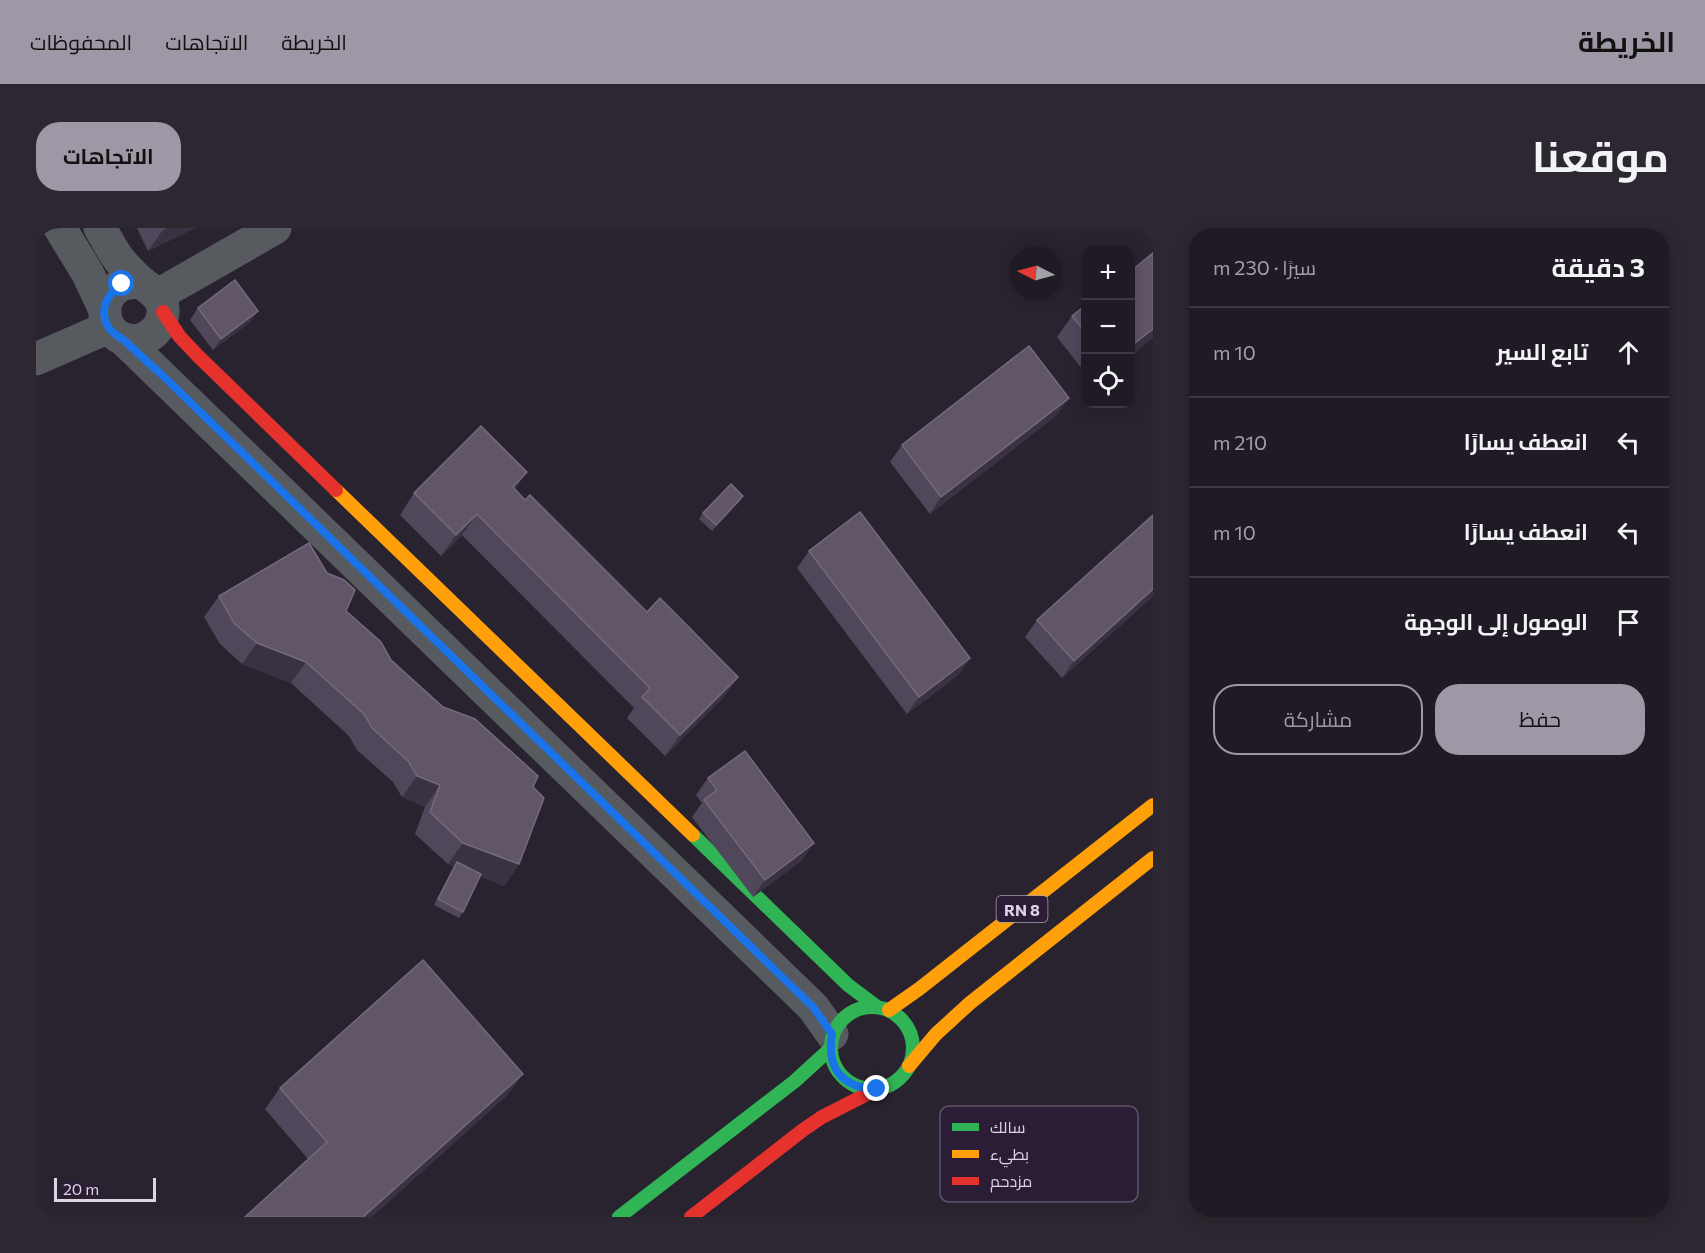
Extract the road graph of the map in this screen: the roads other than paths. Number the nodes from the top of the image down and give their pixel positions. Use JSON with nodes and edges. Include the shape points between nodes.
{"nodes":[{"id":1,"x":60,"y":228,"type":"edge"},
{"id":2,"x":100,"y":228,"type":"edge"},
{"id":3,"x":275,"y":228,"type":"edge"},
{"id":4,"x":154,"y":297,"type":"junction"},
{"id":5,"x":112,"y":324,"type":"junction"},
{"id":6,"x":36,"y":359,"type":"edge"},
{"id":7,"x":1153,"y":805,"type":"edge"},
{"id":8,"x":1153,"y":858,"type":"edge"},
{"id":9,"x":882,"y":1008,"type":"junction"},
{"id":10,"x":831,"y":1041,"type":"junction"},
{"id":11,"x":909,"y":1066,"type":"junction"},
{"id":12,"x":877,"y":1089,"type":"junction"},
{"id":13,"x":619,"y":1217,"type":"edge"},
{"id":14,"x":691,"y":1217,"type":"edge"}],
"edges":[{"from":1,"to":5,"type":"street"},
{"from":2,"to":4,"type":"street","via":[[120,261]]},
{"from":3,"to":4,"type":"street"},
{"from":4,"to":5,"type":"street","via":[[132,282],[122,284],[107,298]]},
{"from":4,"to":5,"type":"street","via":[[156,330],[149,336],[141,340]]},
{"from":4,"to":9,"type":"main road","via":[[180,337],[207,365],[848,985]]},
{"from":5,"to":6,"type":"street"},
{"from":5,"to":10,"type":"street","via":[[813,1007]]},
{"from":7,"to":9,"type":"main road","number":"RN 8","via":[[919,989]]},
{"from":8,"to":11,"type":"main road","number":"RN 8","via":[[970,1003]]},
{"from":9,"to":10,"type":"main road","via":[[858,1008],[842,1018]]},
{"from":9,"to":11,"type":"main road","via":[[900,1017],[908,1027],[913,1053]]},
{"from":10,"to":12,"type":"main road","via":[[832,1062],[840,1074],[850,1084]]},
{"from":10,"to":13,"type":"main road","via":[[795,1081]]},
{"from":11,"to":12,"type":"main road","via":[[902,1077]]},
{"from":12,"to":14,"type":"main road","via":[[803,1130]]}]}
